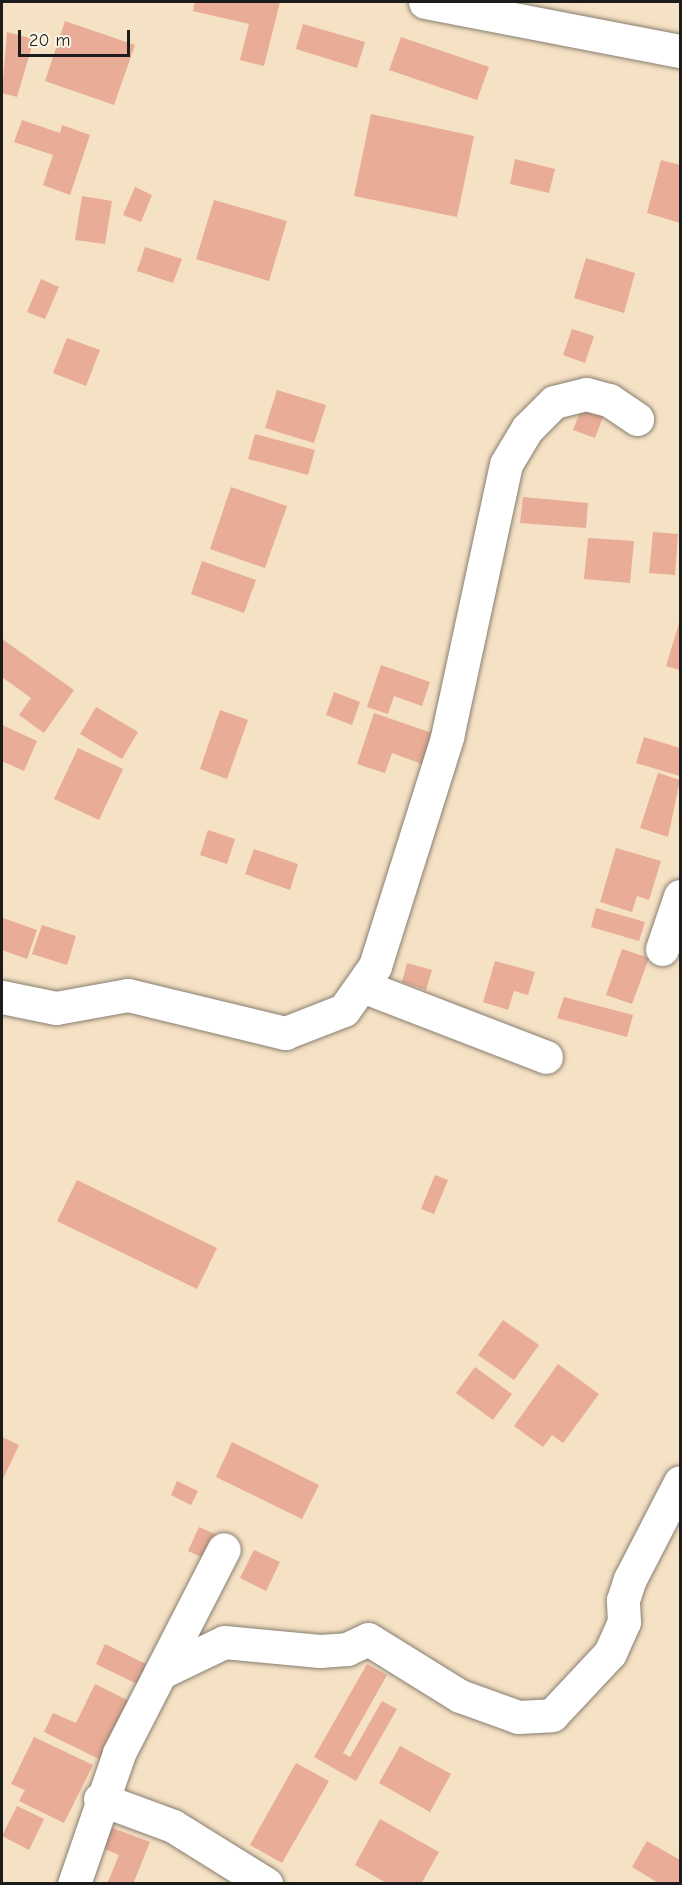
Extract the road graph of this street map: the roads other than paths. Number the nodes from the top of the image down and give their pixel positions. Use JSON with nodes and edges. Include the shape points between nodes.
{"nodes":[{"id":1,"x":425,"y":2,"type":"edge"},
{"id":2,"x":681,"y":51,"type":"edge"},
{"id":3,"x":637,"y":418,"type":"dead end"},
{"id":4,"x":681,"y":896,"type":"edge"},
{"id":5,"x":662,"y":949,"type":"dead end"},
{"id":6,"x":365,"y":987,"type":"junction"},
{"id":7,"x":2,"y":997,"type":"edge"},
{"id":8,"x":546,"y":1057,"type":"dead end"},
{"id":9,"x":681,"y":1482,"type":"edge"},
{"id":10,"x":224,"y":1549,"type":"dead end"},
{"id":11,"x":160,"y":1673,"type":"junction"},
{"id":12,"x":100,"y":1799,"type":"junction"},
{"id":13,"x":74,"y":1884,"type":"edge"},
{"id":14,"x":266,"y":1884,"type":"edge"}],
"edges":[{"from":1,"to":2,"type":"street"},
{"from":3,"to":6,"type":"street","via":[[609,400],[586,394],[554,402],[527,429],[506,464],[447,737]]},
{"from":4,"to":5,"type":"street"},
{"from":6,"to":7,"type":"street","via":[[344,1010],[285,1033],[129,995],[56,1008]]},
{"from":6,"to":8,"type":"street"},
{"from":9,"to":11,"type":"street","via":[[630,1579],[623,1600],[624,1622],[610,1653],[552,1715],[518,1717],[460,1696],[368,1639],[347,1649],[320,1651],[224,1642]]},
{"from":10,"to":11,"type":"street"},
{"from":11,"to":12,"type":"street"},
{"from":12,"to":13,"type":"street"},
{"from":12,"to":14,"type":"street","via":[[173,1826]]}]}
